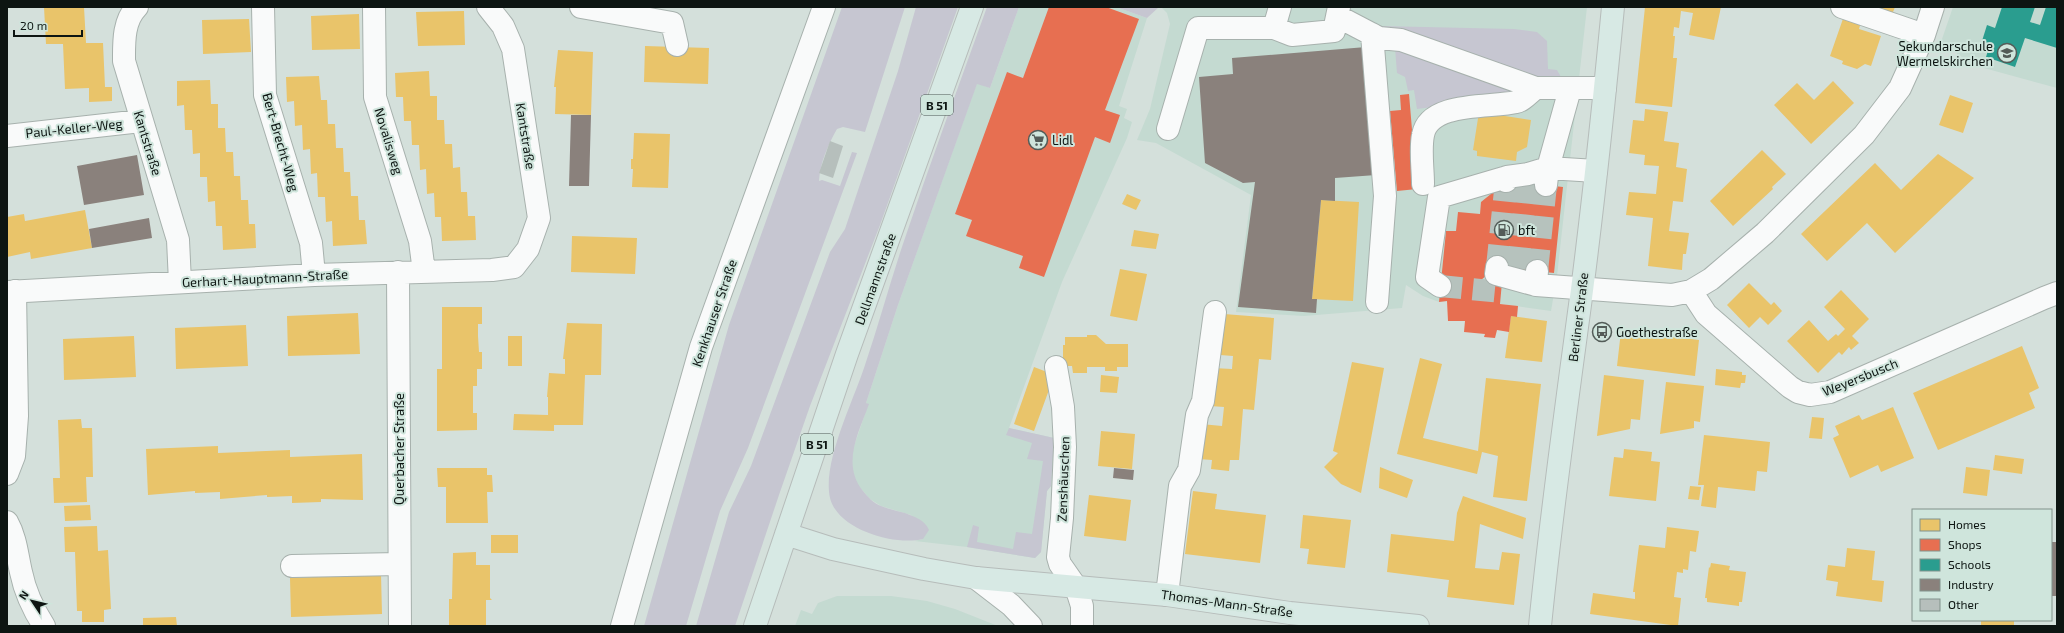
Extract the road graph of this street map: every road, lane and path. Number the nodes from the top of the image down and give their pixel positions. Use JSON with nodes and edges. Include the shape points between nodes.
{"nodes":[{"id":1,"x":263,"y":7,"type":"edge"},
{"id":2,"x":374,"y":7,"type":"edge"},
{"id":3,"x":488,"y":7,"type":"edge"},
{"id":4,"x":581,"y":7,"type":"edge"},
{"id":5,"x":824,"y":7,"type":"edge"},
{"id":6,"x":972,"y":7,"type":"edge"},
{"id":7,"x":1280,"y":7,"type":"edge"},
{"id":8,"x":1613,"y":7,"type":"edge"},
{"id":9,"x":1842,"y":7,"type":"edge"},
{"id":10,"x":1933,"y":7,"type":"edge"},
{"id":11,"x":134,"y":8,"type":"edge"},
{"id":12,"x":1338,"y":12,"type":"edge"},
{"id":13,"x":1274,"y":28,"type":"junction"},
{"id":14,"x":1372,"y":34,"type":"junction"},
{"id":15,"x":1924,"y":35,"type":"junction"},
{"id":16,"x":677,"y":45,"type":"dead end"},
{"id":17,"x":1536,"y":88,"type":"junction"},
{"id":18,"x":1605,"y":88,"type":"junction"},
{"id":19,"x":1570,"y":89,"type":"junction"},
{"id":20,"x":141,"y":121,"type":"junction"},
{"id":21,"x":1168,"y":129,"type":"dead end"},
{"id":22,"x":7,"y":136,"type":"edge"},
{"id":23,"x":1596,"y":171,"type":"junction"},
{"id":24,"x":1527,"y":178,"type":"junction"},
{"id":25,"x":1431,"y":191,"type":"junction"},
{"id":26,"x":514,"y":266,"type":"joint"},
{"id":27,"x":398,"y":272,"type":"junction"},
{"id":28,"x":424,"y":272,"type":"junction"},
{"id":29,"x":314,"y":275,"type":"junction"},
{"id":30,"x":1518,"y":277,"type":"tunnel mouth"},
{"id":31,"x":180,"y":282,"type":"junction"},
{"id":32,"x":1440,"y":286,"type":"tunnel mouth"},
{"id":33,"x":1582,"y":288,"type":"junction"},
{"id":34,"x":11,"y":291,"type":"edge"},
{"id":35,"x":1691,"y":291,"type":"junction"},
{"id":36,"x":2057,"y":294,"type":"edge"},
{"id":37,"x":1377,"y":302,"type":"dead end"},
{"id":38,"x":1215,"y":312,"type":"dead end"},
{"id":39,"x":1056,"y":367,"type":"dead end"},
{"id":40,"x":7,"y":474,"type":"edge"},
{"id":41,"x":7,"y":522,"type":"edge"},
{"id":42,"x":786,"y":534,"type":"junction"},
{"id":43,"x":399,"y":564,"type":"junction"},
{"id":44,"x":292,"y":566,"type":"dead end"},
{"id":45,"x":976,"y":578,"type":"junction"},
{"id":46,"x":1076,"y":587,"type":"junction"},
{"id":47,"x":1167,"y":594,"type":"junction"},
{"id":48,"x":44,"y":626,"type":"edge"},
{"id":49,"x":400,"y":626,"type":"edge"},
{"id":50,"x":622,"y":626,"type":"edge"},
{"id":51,"x":755,"y":626,"type":"edge"},
{"id":52,"x":1031,"y":626,"type":"edge"},
{"id":53,"x":1082,"y":626,"type":"edge"},
{"id":54,"x":1418,"y":626,"type":"edge"},
{"id":55,"x":1540,"y":626,"type":"edge"}],
"edges":[{"from":1,"to":29,"type":"street","name":"Bert-Brecht-Weg","via":[[265,95],[311,243]]},
{"from":2,"to":28,"type":"street","name":"Novalisweg","via":[[375,97],[420,241]]},
{"from":3,"to":26,"type":"street","name":"Kantstraße","via":[[503,26],[513,49],[539,218],[528,249]]},
{"from":4,"to":16,"type":"street","via":[[672,23]]},
{"from":5,"to":50,"type":"street","name":"Kenkhauser Straße","via":[[701,347]]},
{"from":6,"to":42,"type":"main road","name":"Dellmannstraße","number":"B 51"},
{"from":7,"to":13,"type":"street"},
{"from":8,"to":18,"type":"main road","name":"Berliner Straße"},
{"from":9,"to":15,"type":"street"},
{"from":10,"to":15,"type":"street"},
{"from":11,"to":20,"type":"street","name":"Kantstraße","via":[[124,34],[124,61]]},
{"from":12,"to":13,"type":"street","via":[[1334,31],[1292,35]]},
{"from":12,"to":14,"type":"street"},
{"from":13,"to":21,"type":"street","via":[[1198,28]]},
{"from":14,"to":17,"type":"street","via":[[1380,38],[1401,40]]},
{"from":14,"to":37,"type":"street","via":[[1385,196]]},
{"from":15,"to":35,"type":"street","via":[[1900,88],[1864,135],[1765,233],[1729,265]]},
{"from":17,"to":19,"type":"street"},
{"from":17,"to":25,"type":"street","via":[[1518,102],[1477,106],[1432,117],[1423,134]]},
{"from":18,"to":19,"type":"street"},
{"from":18,"to":23,"type":"main road","name":"Berliner Straße"},
{"from":19,"to":24,"type":"street"},
{"from":20,"to":22,"type":"street","name":"Paul-Keller-Weg"},
{"from":20,"to":31,"type":"street","name":"Kantstraße","via":[[178,240]]},
{"from":23,"to":24,"type":"street"},
{"from":23,"to":33,"type":"main road","name":"Berliner Straße"},
{"from":24,"to":25,"type":"street"},
{"from":25,"to":32,"type":"street","via":[[1428,277]]},
{"from":26,"to":28,"type":"street","name":"Gerhart-Hauptmann-Straße","via":[[492,270]]},
{"from":27,"to":28,"type":"street","name":"Gerhart-Hauptmann-Straße"},
{"from":27,"to":29,"type":"street","name":"Gerhart-Hauptmann-Straße"},
{"from":27,"to":43,"type":"street","name":"Querbacher Straße"},
{"from":29,"to":31,"type":"street","name":"Gerhart-Hauptmann-Straße"},
{"from":30,"to":33,"type":"street"},
{"from":31,"to":34,"type":"street","name":"Gerhart-Hauptmann-Straße"},
{"from":33,"to":35,"type":"street","via":[[1672,294]]},
{"from":33,"to":55,"type":"main road","name":"Berliner Straße"},
{"from":34,"to":40,"type":"street","name":"Gerhart-Hauptmann-Straße","via":[[17,416],[14,456]]},
{"from":35,"to":36,"type":"street","name":"Weyersbusch","via":[[1706,314],[1779,378],[1798,392],[1810,395],[1830,392]]},
{"from":38,"to":47,"type":"street","via":[[1203,401],[1197,415],[1189,470],[1180,486]]},
{"from":39,"to":46,"type":"street","name":"Zenshäuschen","via":[[1063,407],[1065,447],[1058,556],[1060,564]]},
{"from":41,"to":48,"type":"street","via":[[14,533],[21,574],[31,605]]},
{"from":42,"to":45,"type":"main road","name":"Thomas-Mann-Straße","via":[[833,549]]},
{"from":42,"to":51,"type":"main road","number":"B 51"},
{"from":43,"to":44,"type":"street"},
{"from":43,"to":49,"type":"street","name":"Querbacher Straße"},
{"from":45,"to":46,"type":"main road","name":"Thomas-Mann-Straße"},
{"from":45,"to":52,"type":"street","via":[[1011,605]]},
{"from":46,"to":47,"type":"main road","name":"Thomas-Mann-Straße"},
{"from":46,"to":53,"type":"street","via":[[1082,606]]},
{"from":47,"to":54,"type":"main road","name":"Thomas-Mann-Straße","via":[[1290,612]]}]}
